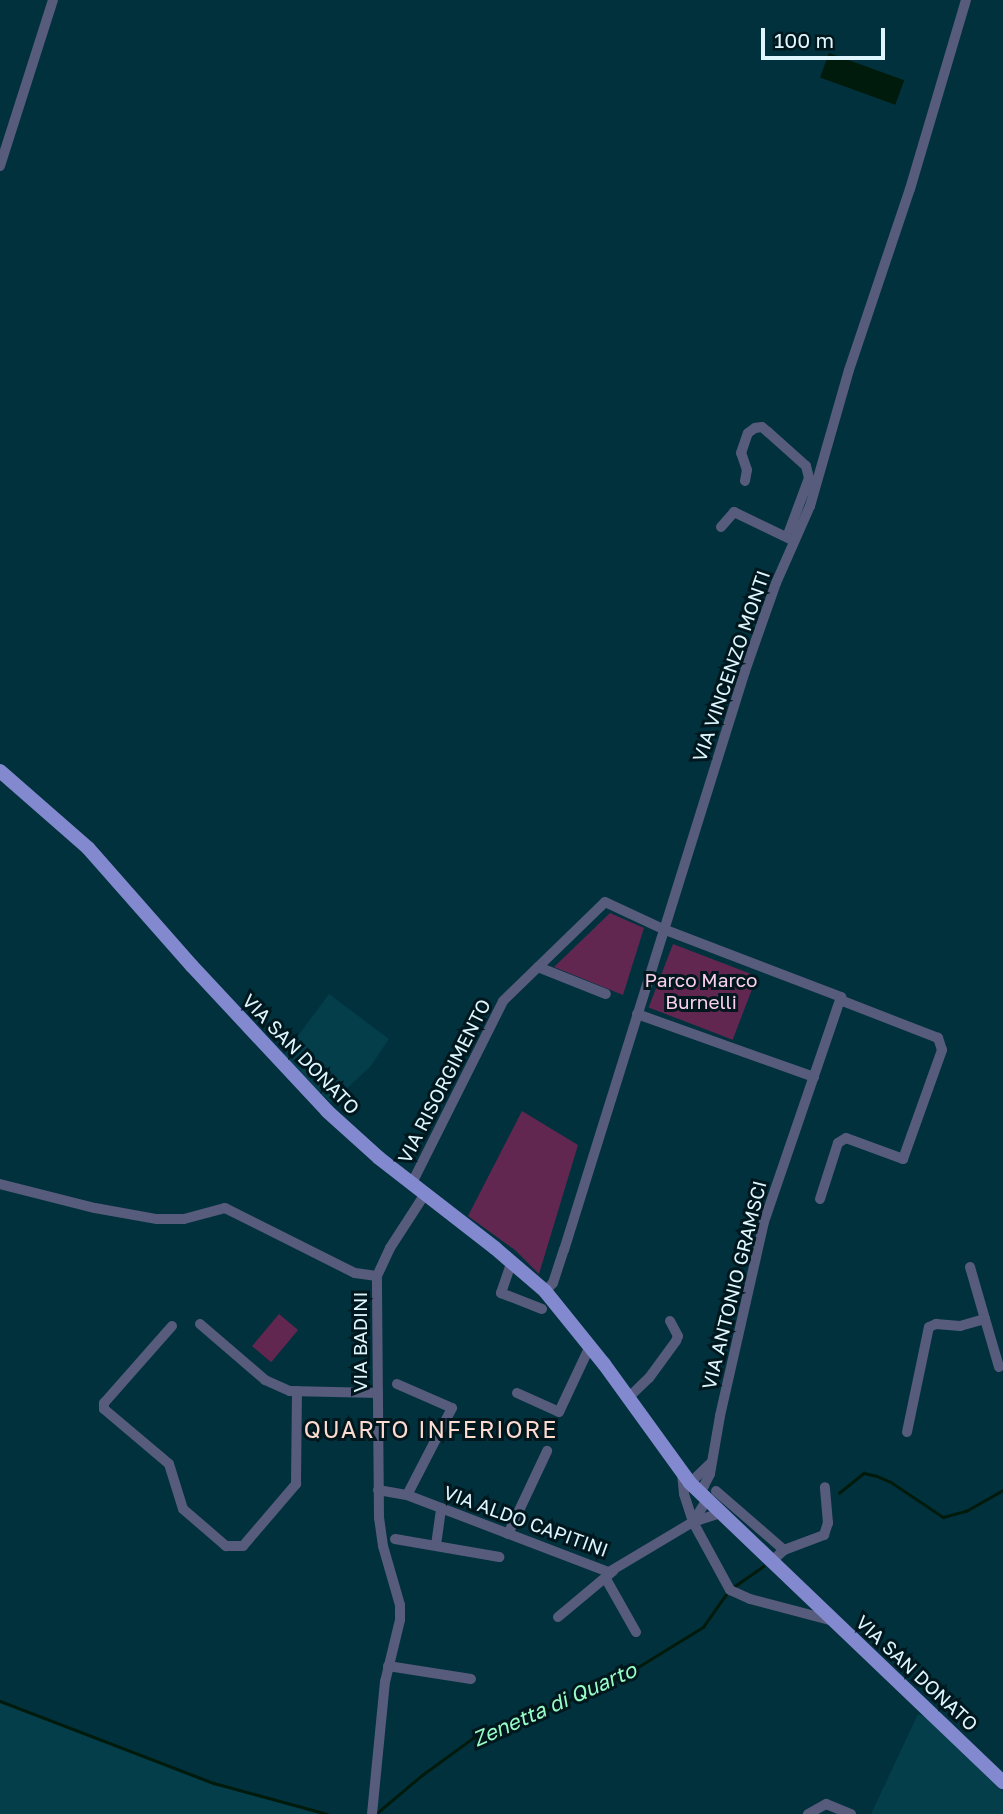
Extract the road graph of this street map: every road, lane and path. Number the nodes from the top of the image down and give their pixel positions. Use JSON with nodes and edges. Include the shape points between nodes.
{"nodes":[{"id":1,"x":53,"y":0,"type":"edge"},
{"id":2,"x":967,"y":0,"type":"edge"},
{"id":3,"x":0,"y":166,"type":"edge"},
{"id":4,"x":745,"y":481,"type":"dead end"},
{"id":5,"x":802,"y":515,"type":"junction"},
{"id":6,"x":721,"y":527,"type":"dead end"},
{"id":7,"x":791,"y":539,"type":"junction"},
{"id":8,"x":0,"y":771,"type":"edge"},
{"id":9,"x":663,"y":929,"type":"junction"},
{"id":10,"x":538,"y":967,"type":"junction"},
{"id":11,"x":606,"y":994,"type":"dead end"},
{"id":12,"x":839,"y":1000,"type":"junction"},
{"id":13,"x":637,"y":1014,"type":"junction"},
{"id":14,"x":814,"y":1077,"type":"junction"},
{"id":15,"x":412,"y":1183,"type":"junction"},
{"id":16,"x":0,"y":1184,"type":"edge"},
{"id":17,"x":425,"y":1194,"type":"junction"},
{"id":18,"x":820,"y":1199,"type":"dead end"},
{"id":19,"x":512,"y":1261,"type":"junction"},
{"id":20,"x":970,"y":1267,"type":"dead end"},
{"id":21,"x":377,"y":1276,"type":"junction"},
{"id":22,"x":545,"y":1291,"type":"junction"},
{"id":23,"x":542,"y":1309,"type":"dead end"},
{"id":24,"x":985,"y":1319,"type":"junction"},
{"id":25,"x":670,"y":1321,"type":"dead end"},
{"id":26,"x":200,"y":1324,"type":"dead end"},
{"id":27,"x":172,"y":1326,"type":"dead end"},
{"id":28,"x":590,"y":1346,"type":"junction"},
{"id":29,"x":999,"y":1367,"type":"dead end"},
{"id":30,"x":397,"y":1384,"type":"dead end"},
{"id":31,"x":297,"y":1391,"type":"junction"},
{"id":32,"x":378,"y":1393,"type":"junction"},
{"id":33,"x":517,"y":1393,"type":"dead end"},
{"id":34,"x":628,"y":1398,"type":"junction"},
{"id":35,"x":907,"y":1432,"type":"dead end"},
{"id":36,"x":547,"y":1451,"type":"dead end"},
{"id":37,"x":825,"y":1487,"type":"dead end"},
{"id":38,"x":699,"y":1488,"type":"junction"},
{"id":39,"x":378,"y":1490,"type":"junction"},
{"id":40,"x":407,"y":1495,"type":"junction"},
{"id":41,"x":441,"y":1508,"type":"junction"},
{"id":42,"x":720,"y":1513,"type":"junction"},
{"id":43,"x":693,"y":1522,"type":"junction"},
{"id":44,"x":508,"y":1534,"type":"junction"},
{"id":45,"x":395,"y":1539,"type":"dead end"},
{"id":46,"x":436,"y":1545,"type":"junction"},
{"id":47,"x":784,"y":1550,"type":"junction"},
{"id":48,"x":499,"y":1557,"type":"dead end"},
{"id":49,"x":771,"y":1562,"type":"junction"},
{"id":50,"x":609,"y":1575,"type":"junction"},
{"id":51,"x":558,"y":1617,"type":"dead end"},
{"id":52,"x":834,"y":1621,"type":"junction"},
{"id":53,"x":636,"y":1632,"type":"dead end"},
{"id":54,"x":388,"y":1666,"type":"junction"},
{"id":55,"x":471,"y":1679,"type":"dead end"},
{"id":56,"x":1003,"y":1782,"type":"edge"},
{"id":57,"x":372,"y":1812,"type":"edge"},
{"id":58,"x":808,"y":1814,"type":"edge"},
{"id":59,"x":851,"y":1814,"type":"edge"}],
"edges":[{"from":1,"to":3,"type":"street"},
{"from":2,"to":5,"type":"street","name":"VIA VINCENZO MONTI","via":[[910,190]]},
{"from":4,"to":5,"type":"street","via":[[742,446],[748,433],[762,427],[809,472]]},
{"from":5,"to":7,"type":"street","name":"VIA VINCENZO MONTI"},
{"from":6,"to":7,"type":"street","via":[[734,512]]},
{"from":7,"to":9,"type":"street","name":"VIA VINCENZO MONTI"},
{"from":8,"to":15,"type":"main road","name":"VIA SAN DONATO","via":[[88,848],[327,1111]]},
{"from":9,"to":10,"type":"street","name":"VIA RISORGIMENTO","via":[[606,902]]},
{"from":9,"to":12,"type":"street","via":[[841,997]]},
{"from":9,"to":13,"type":"street","name":"VIA VINCENZO MONTI"},
{"from":10,"to":11,"type":"street"},
{"from":10,"to":15,"type":"street","name":"VIA RISORGIMENTO","via":[[503,1001]]},
{"from":12,"to":14,"type":"street","name":"VIA ANTONIO GRAMSCI"},
{"from":12,"to":18,"type":"street","via":[[937,1038],[943,1051],[903,1159],[846,1138],[838,1143]]},
{"from":13,"to":14,"type":"street"},
{"from":13,"to":22,"type":"street","name":"VIA VINCENZO MONTI","via":[[553,1283]]},
{"from":14,"to":38,"type":"street","name":"VIA ANTONIO GRAMSCI","via":[[764,1222],[710,1465]]},
{"from":15,"to":17,"type":"main road","name":"VIA SAN DONATO"},
{"from":16,"to":21,"type":"street","via":[[95,1209],[157,1219],[184,1219],[225,1208],[355,1273]]},
{"from":17,"to":19,"type":"main road","name":"VIA SAN DONATO"},
{"from":17,"to":21,"type":"street","name":"VIA BADINI"},
{"from":19,"to":22,"type":"main road","name":"VIA SAN DONATO"},
{"from":19,"to":23,"type":"street","via":[[501,1293]]},
{"from":20,"to":24,"type":"street"},
{"from":21,"to":32,"type":"street","name":"VIA BADINI"},
{"from":22,"to":28,"type":"main road","name":"VIA SAN DONATO"},
{"from":24,"to":29,"type":"street"},
{"from":24,"to":35,"type":"street","via":[[929,1327]]},
{"from":25,"to":34,"type":"street","via":[[676,1341]]},
{"from":26,"to":31,"type":"street","via":[[265,1380]]},
{"from":27,"to":31,"type":"street","via":[[104,1403],[104,1409],[169,1464],[183,1509],[226,1546],[243,1546],[296,1484]]},
{"from":28,"to":33,"type":"street","via":[[559,1412]]},
{"from":28,"to":34,"type":"main road","name":"VIA SAN DONATO"},
{"from":30,"to":40,"type":"street","via":[[452,1408]]},
{"from":31,"to":32,"type":"street"},
{"from":32,"to":39,"type":"street","name":"VIA BADINI"},
{"from":34,"to":38,"type":"main road","name":"VIA SAN DONATO"},
{"from":36,"to":44,"type":"street"},
{"from":37,"to":47,"type":"street","via":[[828,1523],[824,1535]]},
{"from":38,"to":42,"type":"main road","name":"VIA SAN DONATO"},
{"from":38,"to":43,"type":"street","name":"VIA ANTONIO GRAMSCI"},
{"from":38,"to":43,"type":"street","name":"VIA SAN DONATO","via":[[684,1494]]},
{"from":38,"to":47,"type":"street"},
{"from":39,"to":40,"type":"street","name":"VIA ALDO CAPITINI"},
{"from":39,"to":54,"type":"street","name":"VIA BADINI","via":[[383,1546],[400,1605]]},
{"from":40,"to":41,"type":"street","name":"VIA ALDO CAPITINI"},
{"from":41,"to":44,"type":"street","name":"VIA ALDO CAPITINI"},
{"from":41,"to":46,"type":"street"},
{"from":42,"to":43,"type":"street"},
{"from":42,"to":49,"type":"main road","name":"VIA SAN DONATO"},
{"from":43,"to":50,"type":"street","name":"VIA ALDO CAPITINI"},
{"from":43,"to":52,"type":"street","name":"VIA SAN DONATO","via":[[730,1590]]},
{"from":44,"to":50,"type":"street","name":"VIA ALDO CAPITINI"},
{"from":45,"to":46,"type":"street"},
{"from":46,"to":48,"type":"street"},
{"from":47,"to":49,"type":"street"},
{"from":49,"to":52,"type":"main road","name":"VIA SAN DONATO"},
{"from":50,"to":51,"type":"street"},
{"from":50,"to":53,"type":"street"},
{"from":52,"to":56,"type":"main road","name":"VIA SAN DONATO"},
{"from":54,"to":55,"type":"street"},
{"from":54,"to":57,"type":"street","name":"VIA BADINI"},
{"from":58,"to":59,"type":"street","via":[[826,1804]]}]}
